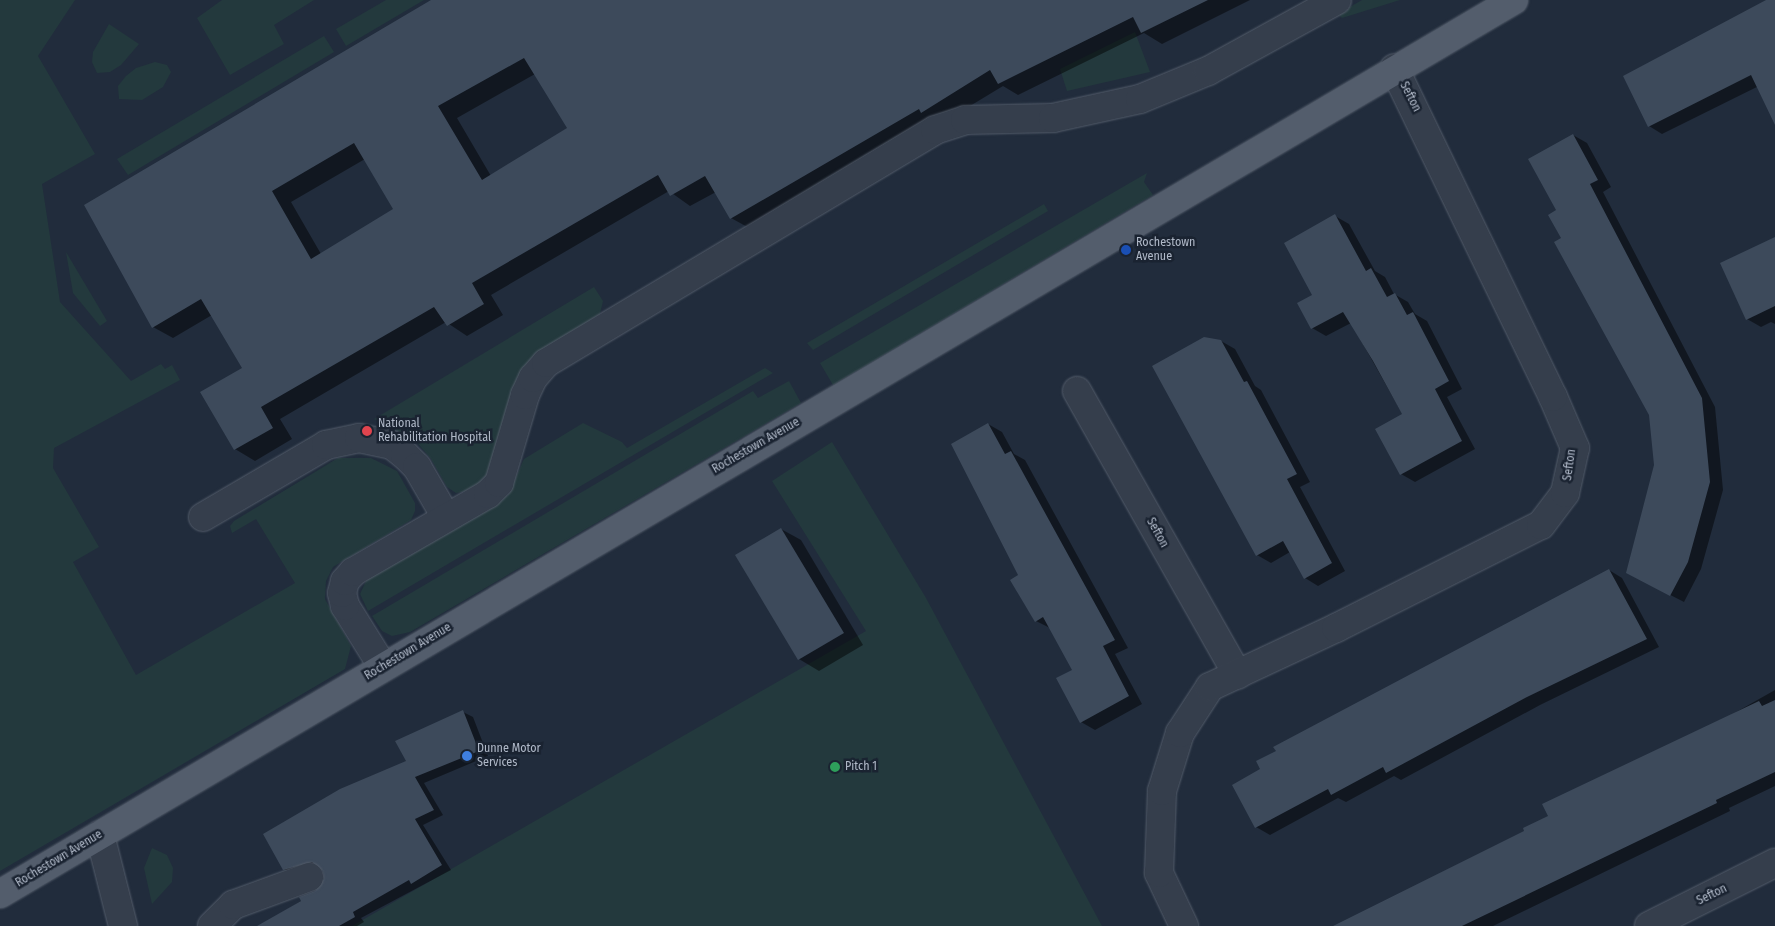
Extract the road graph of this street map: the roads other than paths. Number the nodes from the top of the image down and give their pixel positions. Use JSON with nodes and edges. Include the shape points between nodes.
{"nodes":[{"id":1,"x":1337,"y":0,"type":"edge"},
{"id":2,"x":1514,"y":0,"type":"edge"},
{"id":3,"x":1394,"y":68,"type":"junction"},
{"id":4,"x":1077,"y":391,"type":"dead end"},
{"id":5,"x":446,"y":517,"type":"junction"},
{"id":6,"x":202,"y":518,"type":"dead end"},
{"id":7,"x":383,"y":667,"type":"junction"},
{"id":8,"x":1238,"y":675,"type":"junction"},
{"id":9,"x":100,"y":835,"type":"junction"},
{"id":10,"x":1775,"y":864,"type":"edge"},
{"id":11,"x":309,"y":877,"type":"dead end"},
{"id":12,"x":0,"y":894,"type":"edge"},
{"id":13,"x":123,"y":926,"type":"edge"},
{"id":14,"x":212,"y":926,"type":"edge"},
{"id":15,"x":1184,"y":926,"type":"edge"},
{"id":16,"x":1649,"y":926,"type":"edge"}],
"edges":[{"from":1,"to":5,"type":"street","via":[[1248,44],[1171,88],[1140,99],[1053,118],[965,120],[935,130],[807,200],[659,288],[546,363],[533,378],[525,395],[499,483],[488,494]]},
{"from":2,"to":3,"type":"main road","name":"Rochestown Avenue"},
{"from":3,"to":7,"type":"main road","name":"Rochestown Avenue"},
{"from":3,"to":8,"type":"street","name":"Sefton","via":[[1554,397],[1574,448],[1565,493],[1541,526]]},
{"from":4,"to":8,"type":"street","name":"Sefton"},
{"from":5,"to":6,"type":"street","via":[[417,467],[405,455],[392,445],[359,438],[326,444]]},
{"from":5,"to":7,"type":"street","via":[[354,572],[345,581],[342,593],[345,606]]},
{"from":7,"to":9,"type":"main road","name":"Rochestown Avenue"},
{"from":8,"to":15,"type":"street","name":"Sefton","via":[[1210,687],[1190,717],[1180,733],[1162,790],[1159,873]]},
{"from":9,"to":12,"type":"main road","name":"Rochestown Avenue"},
{"from":9,"to":13,"type":"street"},
{"from":10,"to":16,"type":"street","name":"Sefton"},
{"from":11,"to":14,"type":"street","via":[[233,905]]}]}
